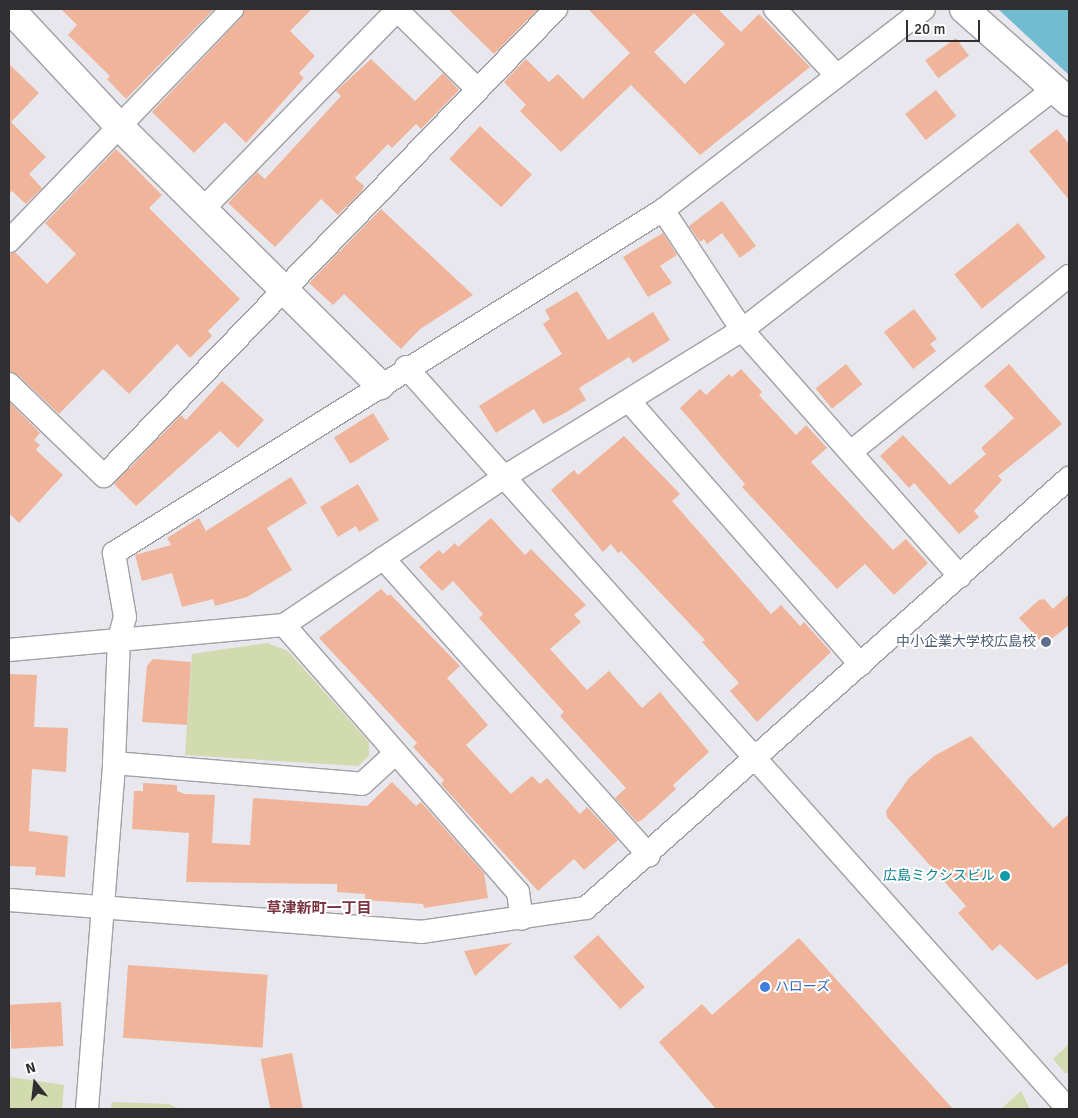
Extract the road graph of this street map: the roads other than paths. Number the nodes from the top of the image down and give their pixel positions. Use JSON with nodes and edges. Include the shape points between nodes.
{"nodes":[{"id":1,"x":10,"y":9,"type":"edge"},
{"id":2,"x":232,"y":9,"type":"edge"},
{"id":3,"x":397,"y":9,"type":"edge"},
{"id":4,"x":556,"y":9,"type":"edge"},
{"id":5,"x":775,"y":9,"type":"edge"},
{"id":6,"x":924,"y":9,"type":"edge"},
{"id":7,"x":964,"y":9,"type":"edge"},
{"id":8,"x":837,"y":76,"type":"junction"},
{"id":9,"x":478,"y":90,"type":"junction"},
{"id":10,"x":1062,"y":95,"type":"edge"},
{"id":11,"x":119,"y":126,"type":"junction"},
{"id":12,"x":204,"y":208,"type":"junction"},
{"id":13,"x":663,"y":210,"type":"junction"},
{"id":14,"x":9,"y":241,"type":"edge"},
{"id":15,"x":1069,"y":276,"type":"edge"},
{"id":16,"x":283,"y":287,"type":"junction"},
{"id":17,"x":742,"y":330,"type":"junction"},
{"id":18,"x":406,"y":367,"type":"junction"},
{"id":19,"x":9,"y":384,"type":"edge"},
{"id":20,"x":380,"y":385,"type":"junction"},
{"id":21,"x":629,"y":401,"type":"junction"},
{"id":22,"x":852,"y":451,"type":"junction"},
{"id":23,"x":504,"y":477,"type":"junction"},
{"id":24,"x":1069,"y":478,"type":"edge"},
{"id":25,"x":383,"y":558,"type":"junction"},
{"id":26,"x":960,"y":576,"type":"junction"},
{"id":27,"x":284,"y":625,"type":"junction"},
{"id":28,"x":119,"y":639,"type":"junction"},
{"id":29,"x":9,"y":650,"type":"edge"},
{"id":30,"x":861,"y":665,"type":"junction"},
{"id":31,"x":396,"y":753,"type":"junction"},
{"id":32,"x":755,"y":760,"type":"junction"},
{"id":33,"x":114,"y":763,"type":"junction"},
{"id":34,"x":649,"y":855,"type":"junction"},
{"id":35,"x":9,"y":900,"type":"edge"},
{"id":36,"x":101,"y":908,"type":"junction"},
{"id":37,"x":522,"y":919,"type":"junction"},
{"id":38,"x":87,"y":1109,"type":"edge"},
{"id":39,"x":1068,"y":1109,"type":"edge"}],
"edges":[{"from":1,"to":11,"type":"street"},
{"from":2,"to":11,"type":"street"},
{"from":3,"to":9,"type":"street"},
{"from":3,"to":12,"type":"street"},
{"from":4,"to":9,"type":"street"},
{"from":5,"to":8,"type":"street"},
{"from":6,"to":8,"type":"street"},
{"from":7,"to":10,"type":"street"},
{"from":8,"to":13,"type":"street"},
{"from":9,"to":16,"type":"street"},
{"from":10,"to":17,"type":"street"},
{"from":11,"to":12,"type":"street"},
{"from":11,"to":14,"type":"street"},
{"from":12,"to":16,"type":"street"},
{"from":13,"to":17,"type":"street"},
{"from":13,"to":18,"type":"street"},
{"from":15,"to":22,"type":"street"},
{"from":16,"to":19,"type":"street","via":[[104,476]]},
{"from":16,"to":20,"type":"street"},
{"from":17,"to":21,"type":"street"},
{"from":17,"to":22,"type":"street"},
{"from":18,"to":20,"type":"street"},
{"from":18,"to":23,"type":"street"},
{"from":20,"to":28,"type":"street","via":[[114,553],[125,617]]},
{"from":21,"to":23,"type":"street"},
{"from":21,"to":30,"type":"street"},
{"from":22,"to":26,"type":"street"},
{"from":23,"to":25,"type":"street"},
{"from":23,"to":32,"type":"street"},
{"from":24,"to":26,"type":"street"},
{"from":25,"to":27,"type":"street"},
{"from":25,"to":34,"type":"street"},
{"from":26,"to":30,"type":"street"},
{"from":27,"to":28,"type":"street"},
{"from":27,"to":31,"type":"street"},
{"from":28,"to":29,"type":"street"},
{"from":28,"to":33,"type":"street"},
{"from":30,"to":32,"type":"street"},
{"from":31,"to":33,"type":"street","via":[[362,784]]},
{"from":31,"to":37,"type":"street","via":[[518,892]]},
{"from":32,"to":34,"type":"street"},
{"from":32,"to":39,"type":"street"},
{"from":33,"to":36,"type":"street"},
{"from":34,"to":37,"type":"street","via":[[586,908]]},
{"from":35,"to":36,"type":"street"},
{"from":36,"to":37,"type":"street","via":[[421,932]]},
{"from":36,"to":38,"type":"street"}]}
